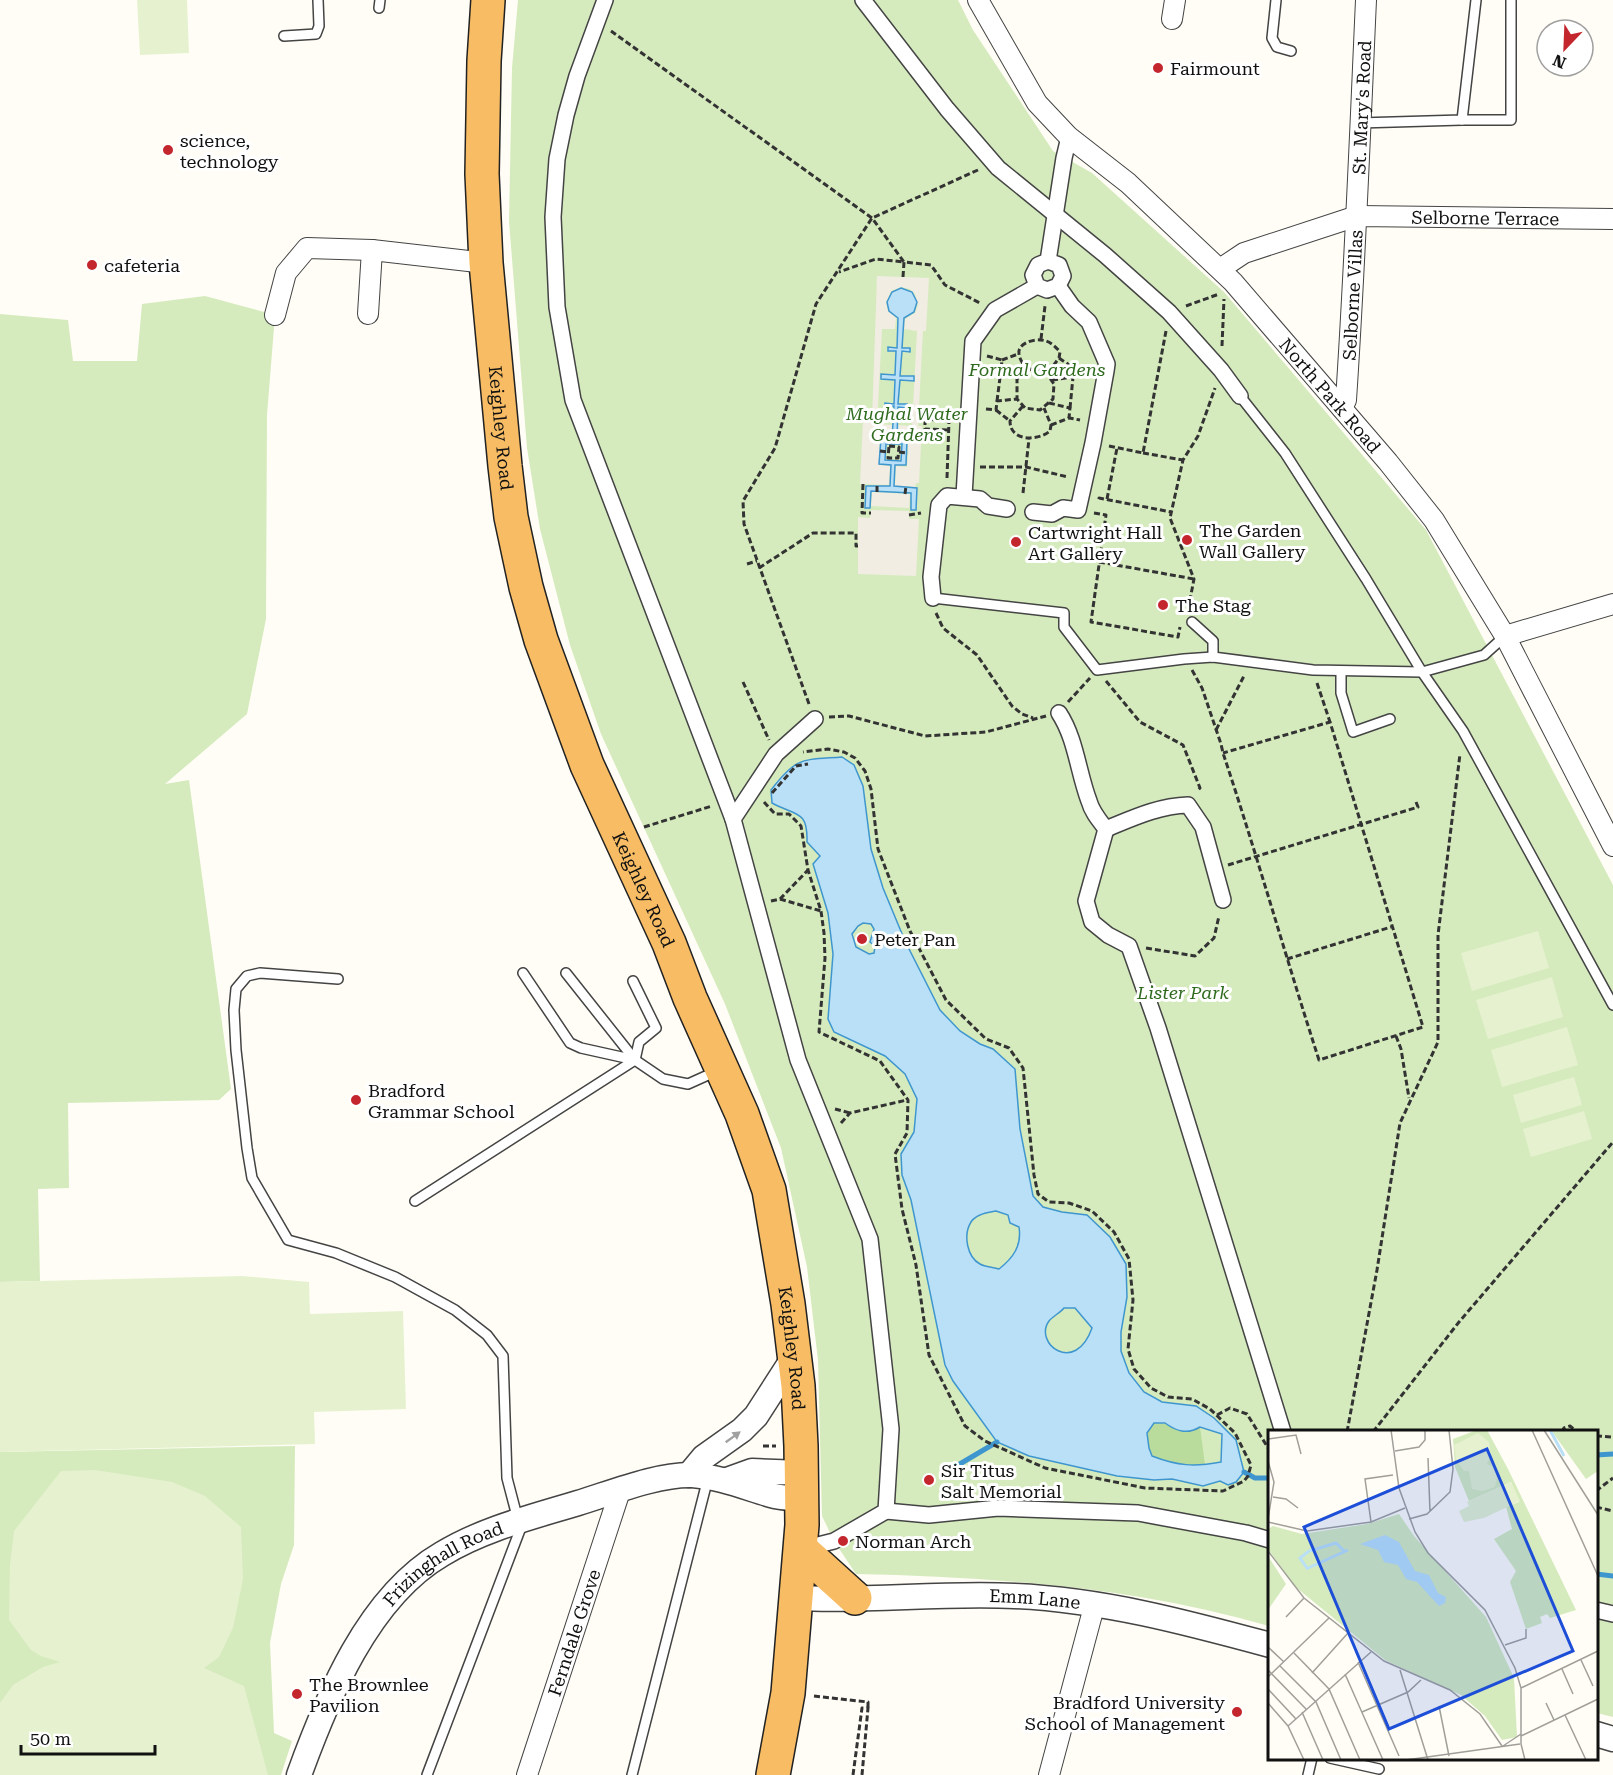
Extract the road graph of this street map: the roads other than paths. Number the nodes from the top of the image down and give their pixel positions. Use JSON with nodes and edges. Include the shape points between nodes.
{"nodes":[{"id":1,"x":318,"y":0,"type":"edge"},
{"id":2,"x":488,"y":0,"type":"edge"},
{"id":3,"x":605,"y":0,"type":"edge"},
{"id":4,"x":863,"y":0,"type":"edge"},
{"id":5,"x":978,"y":0,"type":"edge"},
{"id":6,"x":1276,"y":0,"type":"edge"},
{"id":7,"x":1366,"y":0,"type":"edge"},
{"id":8,"x":1476,"y":0,"type":"edge"},
{"id":9,"x":1511,"y":0,"type":"edge"},
{"id":10,"x":284,"y":36,"type":"dead end"},
{"id":11,"x":1291,"y":51,"type":"dead end"},
{"id":12,"x":1462,"y":120,"type":"junction"},
{"id":13,"x":1359,"y":123,"type":"junction"},
{"id":14,"x":1069,"y":136,"type":"junction"},
{"id":15,"x":1055,"y":216,"type":"junction"},
{"id":16,"x":1357,"y":216,"type":"junction"},
{"id":17,"x":1613,"y":219,"type":"edge"},
{"id":18,"x":372,"y":250,"type":"junction"},
{"id":19,"x":1048,"y":261,"type":"junction"},
{"id":20,"x":486,"y":263,"type":"junction"},
{"id":21,"x":1220,"y":269,"type":"junction"},
{"id":22,"x":1047,"y":287,"type":"junction"},
{"id":23,"x":368,"y":314,"type":"dead end"},
{"id":24,"x":275,"y":315,"type":"dead end"},
{"id":25,"x":1240,"y":396,"type":"joint"},
{"id":26,"x":1342,"y":408,"type":"junction"},
{"id":27,"x":964,"y":496,"type":"junction"},
{"id":28,"x":1007,"y":508,"type":"dead end"},
{"id":29,"x":1033,"y":512,"type":"dead end"},
{"id":30,"x":933,"y":598,"type":"joint"},
{"id":31,"x":1613,"y":604,"type":"edge"},
{"id":32,"x":1189,"y":621,"type":"road end"},
{"id":33,"x":1504,"y":636,"type":"junction"},
{"id":34,"x":1213,"y":657,"type":"junction"},
{"id":35,"x":1341,"y":672,"type":"junction"},
{"id":36,"x":1422,"y":672,"type":"junction"},
{"id":37,"x":1059,"y":713,"type":"dead end"},
{"id":38,"x":815,"y":718,"type":"road end"},
{"id":39,"x":1390,"y":719,"type":"dead end"},
{"id":40,"x":733,"y":819,"type":"junction"},
{"id":41,"x":1106,"y":829,"type":"junction"},
{"id":42,"x":1613,"y":846,"type":"edge"},
{"id":43,"x":1222,"y":900,"type":"road end"},
{"id":44,"x":523,"y":973,"type":"dead end"},
{"id":45,"x":566,"y":973,"type":"dead end"},
{"id":46,"x":338,"y":979,"type":"dead end"},
{"id":47,"x":633,"y":981,"type":"dead end"},
{"id":48,"x":1613,"y":1005,"type":"edge"},
{"id":49,"x":635,"y":1060,"type":"junction"},
{"id":50,"x":722,"y":1069,"type":"junction"},
{"id":51,"x":415,"y":1201,"type":"dead end"},
{"id":52,"x":795,"y":1357,"type":"junction"},
{"id":53,"x":1283,"y":1430,"type":"edge"},
{"id":54,"x":708,"y":1477,"type":"junction"},
{"id":55,"x":802,"y":1486,"type":"junction"},
{"id":56,"x":620,"y":1491,"type":"junction"},
{"id":57,"x":886,"y":1511,"type":"junction"},
{"id":58,"x":521,"y":1521,"type":"junction"},
{"id":59,"x":1268,"y":1540,"type":"edge"},
{"id":60,"x":801,"y":1549,"type":"junction"},
{"id":61,"x":797,"y":1598,"type":"junction"},
{"id":62,"x":855,"y":1598,"type":"junction"},
{"id":63,"x":1095,"y":1603,"type":"junction"},
{"id":64,"x":1598,"y":1611,"type":"edge"},
{"id":65,"x":1613,"y":1614,"type":"edge"},
{"id":66,"x":1268,"y":1645,"type":"edge"},
{"id":67,"x":1598,"y":1734,"type":"edge"},
{"id":68,"x":1613,"y":1738,"type":"edge"},
{"id":69,"x":1312,"y":1760,"type":"edge"},
{"id":70,"x":1337,"y":1760,"type":"edge"},
{"id":71,"x":1378,"y":1772,"type":"edge"},
{"id":72,"x":299,"y":1775,"type":"edge"},
{"id":73,"x":427,"y":1775,"type":"edge"},
{"id":74,"x":527,"y":1775,"type":"edge"},
{"id":75,"x":632,"y":1775,"type":"edge"},
{"id":76,"x":774,"y":1775,"type":"edge"},
{"id":77,"x":1049,"y":1775,"type":"edge"},
{"id":78,"x":1308,"y":1775,"type":"edge"}],
"edges":[{"from":1,"to":10,"type":"lane","via":[[316,34]]},
{"from":2,"to":20,"type":"highway","name":"Keighley Road","via":[[482,174]]},
{"from":3,"to":40,"type":"street","via":[[566,115],[557,159],[553,218],[557,307],[573,400]]},
{"from":4,"to":15,"type":"street","via":[[946,109],[998,168]]},
{"from":5,"to":14,"type":"street","name":"North Park Road","via":[[1037,103]]},
{"from":6,"to":11,"type":"lane","via":[[1272,38],[1277,47]]},
{"from":7,"to":13,"type":"street","name":"St. Mary's Road"},
{"from":8,"to":12,"type":"lane"},
{"from":9,"to":12,"type":"lane","via":[[1511,120]]},
{"from":12,"to":13,"type":"lane"},
{"from":13,"to":16,"type":"street","name":"St. Mary's Road"},
{"from":14,"to":15,"type":"street"},
{"from":14,"to":21,"type":"street","name":"North Park Road","via":[[1128,183]]},
{"from":15,"to":19,"type":"street"},
{"from":15,"to":25,"type":"street","via":[[1169,312]]},
{"from":16,"to":17,"type":"street","name":"Selborne Terrace"},
{"from":16,"to":21,"type":"street","name":"Selborne Terrace","via":[[1244,254]]},
{"from":16,"to":26,"type":"street","name":"Selborne Villas","via":[[1346,400]]},
{"from":18,"to":20,"type":"street"},
{"from":18,"to":23,"type":"street"},
{"from":18,"to":24,"type":"street","via":[[307,248],[286,273]]},
{"from":19,"to":22,"type":"street","via":[[1059,265],[1063,276]]},
{"from":19,"to":22,"type":"street","via":[[1034,269],[1034,281]]},
{"from":20,"to":50,"type":"highway","name":"Keighley Road","via":[[512,517],[541,640],[587,765]]},
{"from":21,"to":26,"type":"street","name":"North Park Road"},
{"from":22,"to":27,"type":"street","via":[[995,310],[973,341]]},
{"from":22,"to":29,"type":"street","via":[[1089,322],[1107,364],[1078,510]]},
{"from":25,"to":36,"type":"lane","via":[[1285,453]]},
{"from":26,"to":33,"type":"street","name":"North Park Road","via":[[1434,520]]},
{"from":27,"to":28,"type":"street","via":[[980,499],[988,506]]},
{"from":27,"to":30,"type":"street","via":[[947,496],[939,505],[931,577]]},
{"from":30,"to":34,"type":"lane","via":[[1064,614],[1064,627],[1097,670]]},
{"from":31,"to":33,"type":"street"},
{"from":32,"to":34,"type":"lane","via":[[1213,640]]},
{"from":33,"to":36,"type":"lane","via":[[1484,655]]},
{"from":33,"to":42,"type":"street","name":"North Park Road"},
{"from":34,"to":35,"type":"lane"},
{"from":35,"to":36,"type":"lane"},
{"from":35,"to":39,"type":"lane","via":[[1341,693],[1353,732]]},
{"from":36,"to":48,"type":"lane","via":[[1462,731]]},
{"from":37,"to":41,"type":"street","via":[[1072,742],[1088,801]]},
{"from":38,"to":40,"type":"street","via":[[776,754]]},
{"from":40,"to":57,"type":"street","via":[[798,1060],[870,1239],[891,1429]]},
{"from":41,"to":43,"type":"street","via":[[1170,806],[1188,805],[1203,827]]},
{"from":41,"to":53,"type":"street","via":[[1086,901],[1092,922],[1129,946]]},
{"from":44,"to":49,"type":"lane","via":[[570,1043]]},
{"from":45,"to":49,"type":"lane"},
{"from":46,"to":58,"type":"lane","via":[[260,973],[247,976],[236,988],[236,1050],[252,1178],[288,1239],[336,1252],[395,1277],[455,1310],[487,1335],[503,1356],[507,1478]]},
{"from":47,"to":49,"type":"lane","via":[[656,1028],[639,1042]]},
{"from":49,"to":50,"type":"lane","via":[[663,1078],[688,1084]]},
{"from":49,"to":51,"type":"lane"},
{"from":50,"to":52,"type":"highway","name":"Keighley Road","via":[[769,1190]]},
{"from":54,"to":52,"type":"street","one_way":true,"via":[[704,1457],[756,1416]]},
{"from":52,"to":55,"type":"highway","name":"Keighley Road"},
{"from":54,"to":55,"type":"street","name":"Frizinghall Road","via":[[774,1496]]},
{"from":54,"to":56,"type":"street","name":"Frizinghall Road","via":[[651,1481]]},
{"from":54,"to":75,"type":"lane"},
{"from":55,"to":60,"type":"highway","name":"Keighley Road"},
{"from":56,"to":58,"type":"street","name":"Frizinghall Road"},
{"from":56,"to":74,"type":"street","name":"Ferndale Grove"},
{"from":57,"to":59,"type":"street","via":[[929,1515],[998,1508],[1138,1513]]},
{"from":57,"to":60,"type":"street","via":[[834,1541]]},
{"from":58,"to":72,"type":"street","name":"Frizinghall Road","via":[[441,1554],[387,1603],[344,1671]]},
{"from":58,"to":73,"type":"lane"},
{"from":60,"to":61,"type":"highway","name":"Keighley Road"},
{"from":60,"to":62,"type":"highway"},
{"from":61,"to":62,"type":"street","name":"Emm Lane"},
{"from":61,"to":76,"type":"highway","name":"Keighley Road","via":[[788,1693]]},
{"from":62,"to":63,"type":"street","name":"Emm Lane","via":[[937,1594]]},
{"from":63,"to":66,"type":"street","name":"Emm Lane","via":[[1168,1617]]},
{"from":63,"to":77,"type":"street"},
{"from":64,"to":65,"type":"street"},
{"from":67,"to":68,"type":"street"},
{"from":69,"to":78,"type":"lane"},
{"from":70,"to":71,"type":"lane"}]}
